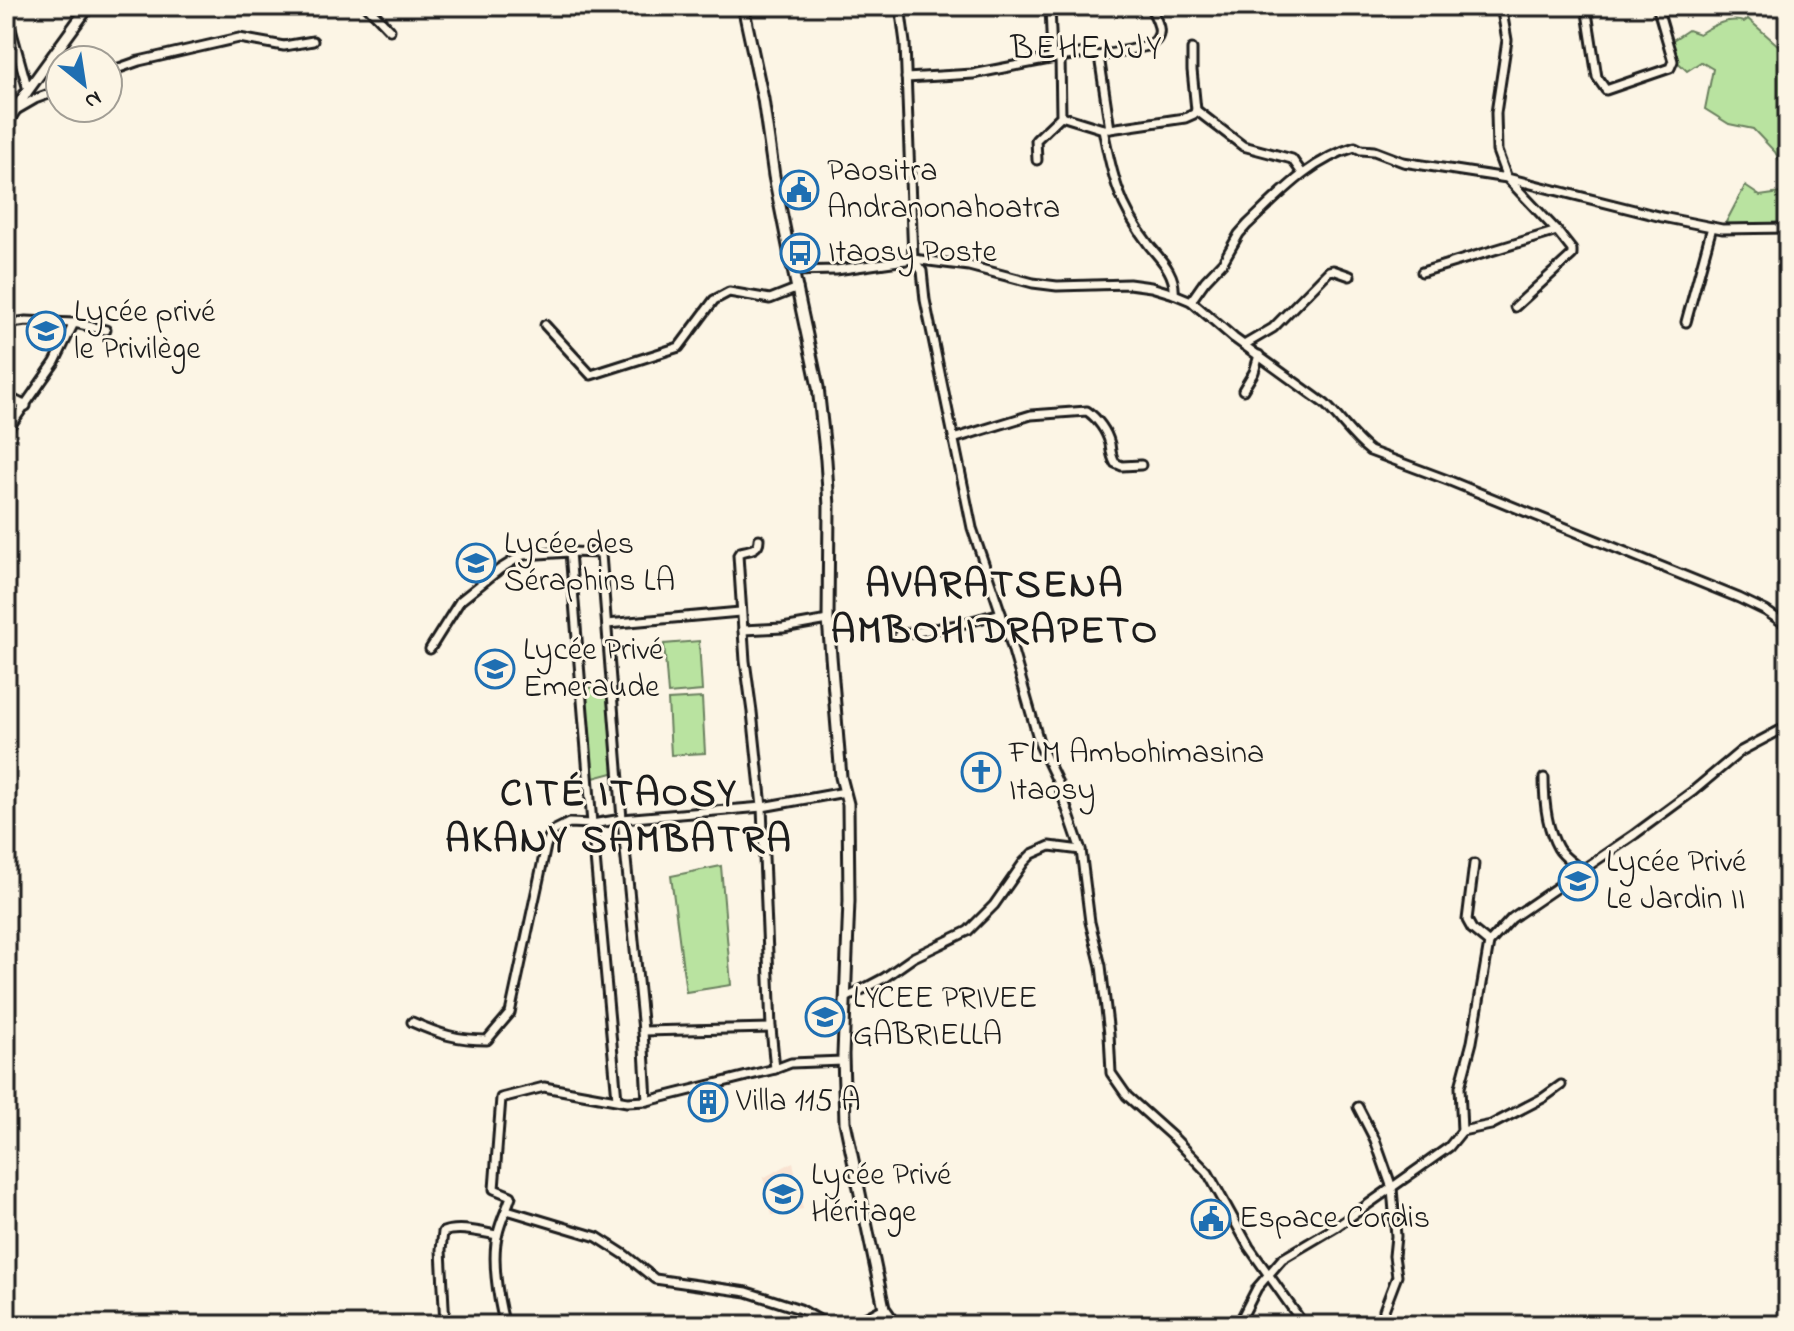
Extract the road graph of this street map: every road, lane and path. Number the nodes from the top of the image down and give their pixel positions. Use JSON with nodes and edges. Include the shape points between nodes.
{"nodes":[{"id":1,"x":89,"y":6,"type":"edge"},
{"id":2,"x":367,"y":6,"type":"edge"},
{"id":3,"x":743,"y":6,"type":"edge"},
{"id":4,"x":900,"y":6,"type":"edge"},
{"id":5,"x":1050,"y":6,"type":"edge"},
{"id":6,"x":1150,"y":6,"type":"edge"},
{"id":7,"x":1501,"y":6,"type":"edge"},
{"id":8,"x":1586,"y":6,"type":"edge"},
{"id":9,"x":1657,"y":6,"type":"edge"},
{"id":10,"x":6,"y":11,"type":"edge"},
{"id":11,"x":390,"y":30,"type":"dead end"},
{"id":12,"x":313,"y":41,"type":"dead end"},
{"id":13,"x":1192,"y":49,"type":"dead end"},
{"id":14,"x":1099,"y":56,"type":"junction"},
{"id":15,"x":1056,"y":58,"type":"junction"},
{"id":16,"x":124,"y":66,"type":"edge"},
{"id":17,"x":906,"y":78,"type":"junction"},
{"id":18,"x":28,"y":90,"type":"junction"},
{"id":19,"x":44,"y":96,"type":"edge"},
{"id":20,"x":16,"y":110,"type":"junction"},
{"id":21,"x":1196,"y":110,"type":"junction"},
{"id":22,"x":1061,"y":116,"type":"junction"},
{"id":23,"x":6,"y":124,"type":"edge"},
{"id":24,"x":1106,"y":129,"type":"junction"},
{"id":25,"x":1037,"y":160,"type":"dead end"},
{"id":26,"x":1302,"y":173,"type":"junction"},
{"id":27,"x":1507,"y":178,"type":"junction"},
{"id":28,"x":1712,"y":227,"type":"junction"},
{"id":29,"x":1788,"y":228,"type":"edge"},
{"id":30,"x":1557,"y":231,"type":"junction"},
{"id":31,"x":913,"y":259,"type":"junction"},
{"id":32,"x":793,"y":271,"type":"junction"},
{"id":33,"x":1422,"y":272,"type":"dead end"},
{"id":34,"x":1350,"y":276,"type":"dead end"},
{"id":35,"x":798,"y":288,"type":"junction"},
{"id":36,"x":1174,"y":294,"type":"junction"},
{"id":37,"x":1191,"y":301,"type":"junction"},
{"id":38,"x":1515,"y":307,"type":"dead end"},
{"id":39,"x":6,"y":320,"type":"edge"},
{"id":40,"x":1686,"y":322,"type":"dead end"},
{"id":41,"x":74,"y":323,"type":"junction"},
{"id":42,"x":545,"y":325,"type":"dead end"},
{"id":43,"x":106,"y":330,"type":"dead end"},
{"id":44,"x":1244,"y":345,"type":"junction"},
{"id":45,"x":1259,"y":355,"type":"junction"},
{"id":46,"x":1243,"y":390,"type":"dead end"},
{"id":47,"x":6,"y":396,"type":"edge"},
{"id":48,"x":26,"y":406,"type":"junction"},
{"id":49,"x":6,"y":432,"type":"edge"},
{"id":50,"x":953,"y":439,"type":"junction"},
{"id":51,"x":1141,"y":465,"type":"dead end"},
{"id":52,"x":759,"y":539,"type":"dead end"},
{"id":53,"x":570,"y":552,"type":"junction"},
{"id":54,"x":740,"y":612,"type":"junction"},
{"id":55,"x":1001,"y":613,"type":"junction"},
{"id":56,"x":828,"y":620,"type":"junction"},
{"id":57,"x":607,"y":624,"type":"junction"},
{"id":58,"x":1788,"y":626,"type":"edge"},
{"id":59,"x":743,"y":630,"type":"junction"},
{"id":60,"x":899,"y":635,"type":"dead end"},
{"id":61,"x":430,"y":649,"type":"dead end"},
{"id":62,"x":1788,"y":726,"type":"edge"},
{"id":63,"x":1544,"y":778,"type":"dead end"},
{"id":64,"x":845,"y":792,"type":"junction"},
{"id":65,"x":762,"y":807,"type":"junction"},
{"id":66,"x":622,"y":819,"type":"junction"},
{"id":67,"x":592,"y":824,"type":"junction"},
{"id":68,"x":1081,"y":850,"type":"junction"},
{"id":69,"x":1474,"y":864,"type":"dead end"},
{"id":70,"x":1582,"y":871,"type":"junction"},
{"id":71,"x":1489,"y":943,"type":"junction"},
{"id":72,"x":846,"y":998,"type":"junction"},
{"id":73,"x":412,"y":1022,"type":"dead end"},
{"id":74,"x":771,"y":1028,"type":"junction"},
{"id":75,"x":643,"y":1031,"type":"junction"},
{"id":76,"x":843,"y":1061,"type":"junction"},
{"id":77,"x":775,"y":1069,"type":"junction"},
{"id":78,"x":1561,"y":1085,"type":"dead end"},
{"id":79,"x":617,"y":1099,"type":"junction"},
{"id":80,"x":647,"y":1101,"type":"junction"},
{"id":81,"x":1358,"y":1107,"type":"dead end"},
{"id":82,"x":1462,"y":1131,"type":"junction"},
{"id":83,"x":1392,"y":1188,"type":"junction"},
{"id":84,"x":507,"y":1210,"type":"junction"},
{"id":85,"x":497,"y":1235,"type":"junction"},
{"id":86,"x":1268,"y":1273,"type":"junction"},
{"id":87,"x":884,"y":1308,"type":"junction"},
{"id":88,"x":504,"y":1322,"type":"dead end"},
{"id":89,"x":445,"y":1325,"type":"edge"},
{"id":90,"x":830,"y":1325,"type":"edge"},
{"id":91,"x":896,"y":1325,"type":"edge"},
{"id":92,"x":1238,"y":1325,"type":"edge"},
{"id":93,"x":1304,"y":1325,"type":"edge"},
{"id":94,"x":1383,"y":1325,"type":"edge"}],
"edges":[{"from":1,"to":18,"type":"street"},
{"from":2,"to":11,"type":"street"},
{"from":3,"to":32,"type":"street"},
{"from":4,"to":17,"type":"street"},
{"from":5,"to":15,"type":"street"},
{"from":6,"to":14,"type":"street","via":[[1160,32],[1154,43]]},
{"from":7,"to":27,"type":"street","via":[[1507,40],[1496,113],[1497,151]]},
{"from":8,"to":9,"type":"street","via":[[1597,77],[1606,90],[1670,68],[1673,61]]},
{"from":10,"to":18,"type":"street"},
{"from":12,"to":16,"type":"street","via":[[284,46],[239,38]]},
{"from":13,"to":21,"type":"street"},
{"from":14,"to":15,"type":"street"},
{"from":14,"to":24,"type":"street"},
{"from":15,"to":17,"type":"street","via":[[973,74]]},
{"from":15,"to":22,"type":"street"},
{"from":17,"to":31,"type":"street"},
{"from":18,"to":20,"type":"street"},
{"from":19,"to":20,"type":"street"},
{"from":20,"to":23,"type":"street"},
{"from":21,"to":24,"type":"street","via":[[1185,118]]},
{"from":21,"to":26,"type":"street","via":[[1243,146],[1292,159]]},
{"from":22,"to":24,"type":"street"},
{"from":22,"to":25,"type":"street","via":[[1036,140]]},
{"from":24,"to":36,"type":"street","via":[[1117,191],[1138,231],[1169,271]]},
{"from":26,"to":27,"type":"street","via":[[1355,147],[1403,162]]},
{"from":26,"to":37,"type":"street","via":[[1239,234]]},
{"from":27,"to":28,"type":"street"},
{"from":27,"to":30,"type":"street"},
{"from":28,"to":29,"type":"street"},
{"from":28,"to":40,"type":"street"},
{"from":30,"to":33,"type":"street"},
{"from":30,"to":38,"type":"street","via":[[1572,255]]},
{"from":31,"to":32,"type":"street"},
{"from":31,"to":36,"type":"street","via":[[969,266],[1033,283],[1129,284]]},
{"from":31,"to":50,"type":"street","via":[[922,271]]},
{"from":32,"to":35,"type":"street"},
{"from":34,"to":44,"type":"street","via":[[1325,273],[1273,328]]},
{"from":35,"to":42,"type":"street","via":[[770,299],[729,292],[714,300],[679,347],[591,375]]},
{"from":35,"to":56,"type":"street","via":[[826,460]]},
{"from":36,"to":37,"type":"street"},
{"from":37,"to":44,"type":"street"},
{"from":39,"to":41,"type":"street"},
{"from":41,"to":43,"type":"street"},
{"from":41,"to":48,"type":"street"},
{"from":44,"to":45,"type":"street"},
{"from":45,"to":46,"type":"street"},
{"from":45,"to":58,"type":"street","via":[[1325,404],[1370,451],[1739,598]]},
{"from":47,"to":48,"type":"street"},
{"from":48,"to":49,"type":"street"},
{"from":50,"to":51,"type":"street","via":[[1031,415],[1081,410],[1102,426],[1115,463]]},
{"from":50,"to":55,"type":"street","via":[[972,528]]},
{"from":52,"to":54,"type":"street","via":[[757,548],[738,555]]},
{"from":53,"to":57,"type":"street","via":[[601,554]]},
{"from":53,"to":61,"type":"street","via":[[523,555],[500,569],[460,601]]},
{"from":53,"to":67,"type":"street"},
{"from":54,"to":57,"type":"street"},
{"from":54,"to":59,"type":"street"},
{"from":55,"to":60,"type":"street"},
{"from":55,"to":68,"type":"street","via":[[1040,745]]},
{"from":56,"to":59,"type":"street"},
{"from":56,"to":64,"type":"street"},
{"from":57,"to":66,"type":"street"},
{"from":59,"to":65,"type":"street"},
{"from":62,"to":70,"type":"street","via":[[1741,751]]},
{"from":63,"to":70,"type":"street","via":[[1544,802],[1559,850]]},
{"from":64,"to":65,"type":"street"},
{"from":64,"to":72,"type":"street"},
{"from":65,"to":66,"type":"street"},
{"from":65,"to":74,"type":"street"},
{"from":66,"to":67,"type":"street"},
{"from":66,"to":75,"type":"street"},
{"from":67,"to":73,"type":"street","via":[[569,823],[549,838],[510,1013],[499,1027],[487,1040],[466,1040]]},
{"from":67,"to":79,"type":"street"},
{"from":68,"to":72,"type":"street","via":[[1050,846],[1032,854],[968,931]]},
{"from":68,"to":86,"type":"street","via":[[1101,966],[1111,1073],[1127,1096],[1208,1173]]},
{"from":69,"to":71,"type":"street","via":[[1467,920]]},
{"from":70,"to":71,"type":"street","via":[[1512,918]]},
{"from":71,"to":82,"type":"street","via":[[1460,1087]]},
{"from":72,"to":76,"type":"street"},
{"from":74,"to":75,"type":"street"},
{"from":74,"to":77,"type":"street"},
{"from":75,"to":80,"type":"street"},
{"from":76,"to":77,"type":"street","via":[[791,1063]]},
{"from":76,"to":87,"type":"street","via":[[845,1122]]},
{"from":77,"to":80,"type":"street"},
{"from":78,"to":82,"type":"street","via":[[1491,1125]]},
{"from":79,"to":80,"type":"street"},
{"from":79,"to":84,"type":"street","via":[[544,1087],[501,1098],[494,1189],[511,1196]]},
{"from":81,"to":83,"type":"street"},
{"from":82,"to":83,"type":"street","via":[[1449,1147]]},
{"from":83,"to":86,"type":"street"},
{"from":83,"to":94,"type":"street","via":[[1397,1276]]},
{"from":84,"to":85,"type":"street"},
{"from":84,"to":90,"type":"street","via":[[597,1237],[655,1279],[747,1292]]},
{"from":85,"to":88,"type":"street","via":[[498,1298]]},
{"from":85,"to":89,"type":"street","via":[[443,1232]]},
{"from":86,"to":92,"type":"street"},
{"from":86,"to":93,"type":"street"},
{"from":87,"to":90,"type":"street","via":[[863,1319]]},
{"from":87,"to":91,"type":"street"}]}
